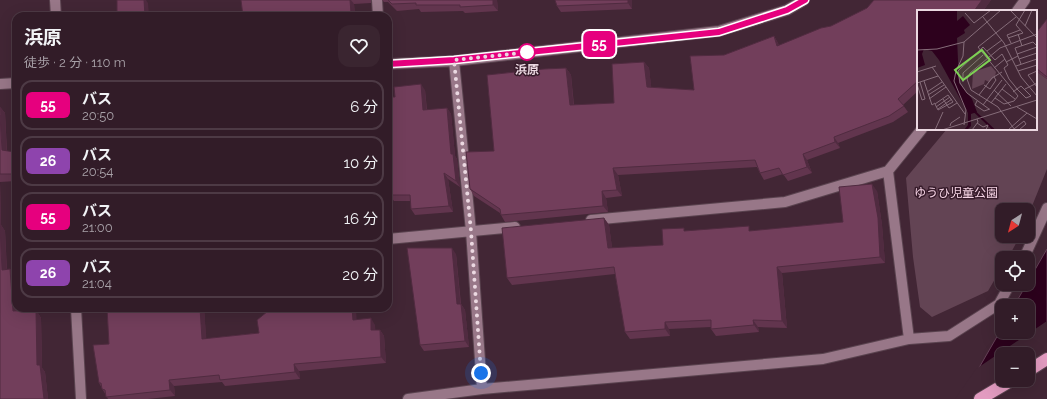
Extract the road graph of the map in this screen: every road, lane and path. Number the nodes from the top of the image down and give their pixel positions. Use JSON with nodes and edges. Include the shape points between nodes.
{"nodes":[{"id":1,"x":55,"y":0,"type":"edge"},
{"id":2,"x":377,"y":0,"type":"edge"},
{"id":3,"x":804,"y":0,"type":"edge"},
{"id":4,"x":1025,"y":0,"type":"edge"},
{"id":5,"x":1018,"y":10,"type":"edge"},
{"id":6,"x":56,"y":12,"type":"edge"},
{"id":7,"x":378,"y":12,"type":"edge"},
{"id":8,"x":454,"y":60,"type":"junction"},
{"id":9,"x":392,"y":64,"type":"edge"},
{"id":10,"x":12,"y":83,"type":"edge"},
{"id":11,"x":0,"y":84,"type":"edge"},
{"id":12,"x":921,"y":130,"type":"edge"},
{"id":13,"x":888,"y":171,"type":"junction"},
{"id":14,"x":1047,"y":208,"type":"edge"},
{"id":15,"x":581,"y":221,"type":"edge"},
{"id":16,"x":526,"y":226,"type":"edge"},
{"id":17,"x":471,"y":231,"type":"junction"},
{"id":18,"x":392,"y":238,"type":"edge"},
{"id":19,"x":1027,"y":251,"type":"edge"},
{"id":20,"x":1006,"y":291,"type":"edge"},
{"id":21,"x":76,"y":312,"type":"edge"},
{"id":22,"x":909,"y":339,"type":"junction"},
{"id":23,"x":1047,"y":359,"type":"edge"},
{"id":24,"x":1035,"y":367,"type":"edge"},
{"id":25,"x":1000,"y":387,"type":"edge"},
{"id":26,"x":482,"y":389,"type":"junction"},
{"id":27,"x":81,"y":399,"type":"edge"},
{"id":28,"x":408,"y":399,"type":"edge"},
{"id":29,"x":980,"y":399,"type":"edge"}],
"edges":[{"from":1,"to":6,"type":"street"},
{"from":2,"to":7,"type":"street"},
{"from":3,"to":8,"type":"street","via":[[787,10],[719,32]]},
{"from":4,"to":5,"type":"street"},
{"from":8,"to":9,"type":"street"},
{"from":8,"to":17,"type":"street"},
{"from":10,"to":11,"type":"street"},
{"from":12,"to":13,"type":"street"},
{"from":13,"to":15,"type":"street","via":[[785,202]]},
{"from":13,"to":22,"type":"street"},
{"from":14,"to":19,"type":"street"},
{"from":16,"to":17,"type":"street"},
{"from":17,"to":18,"type":"street"},
{"from":17,"to":26,"type":"street"},
{"from":20,"to":22,"type":"street","via":[[999,304],[949,336]]},
{"from":21,"to":27,"type":"street"},
{"from":22,"to":26,"type":"street","via":[[823,359]]},
{"from":23,"to":24,"type":"highway"},
{"from":25,"to":29,"type":"highway"},
{"from":26,"to":28,"type":"street"}]}
